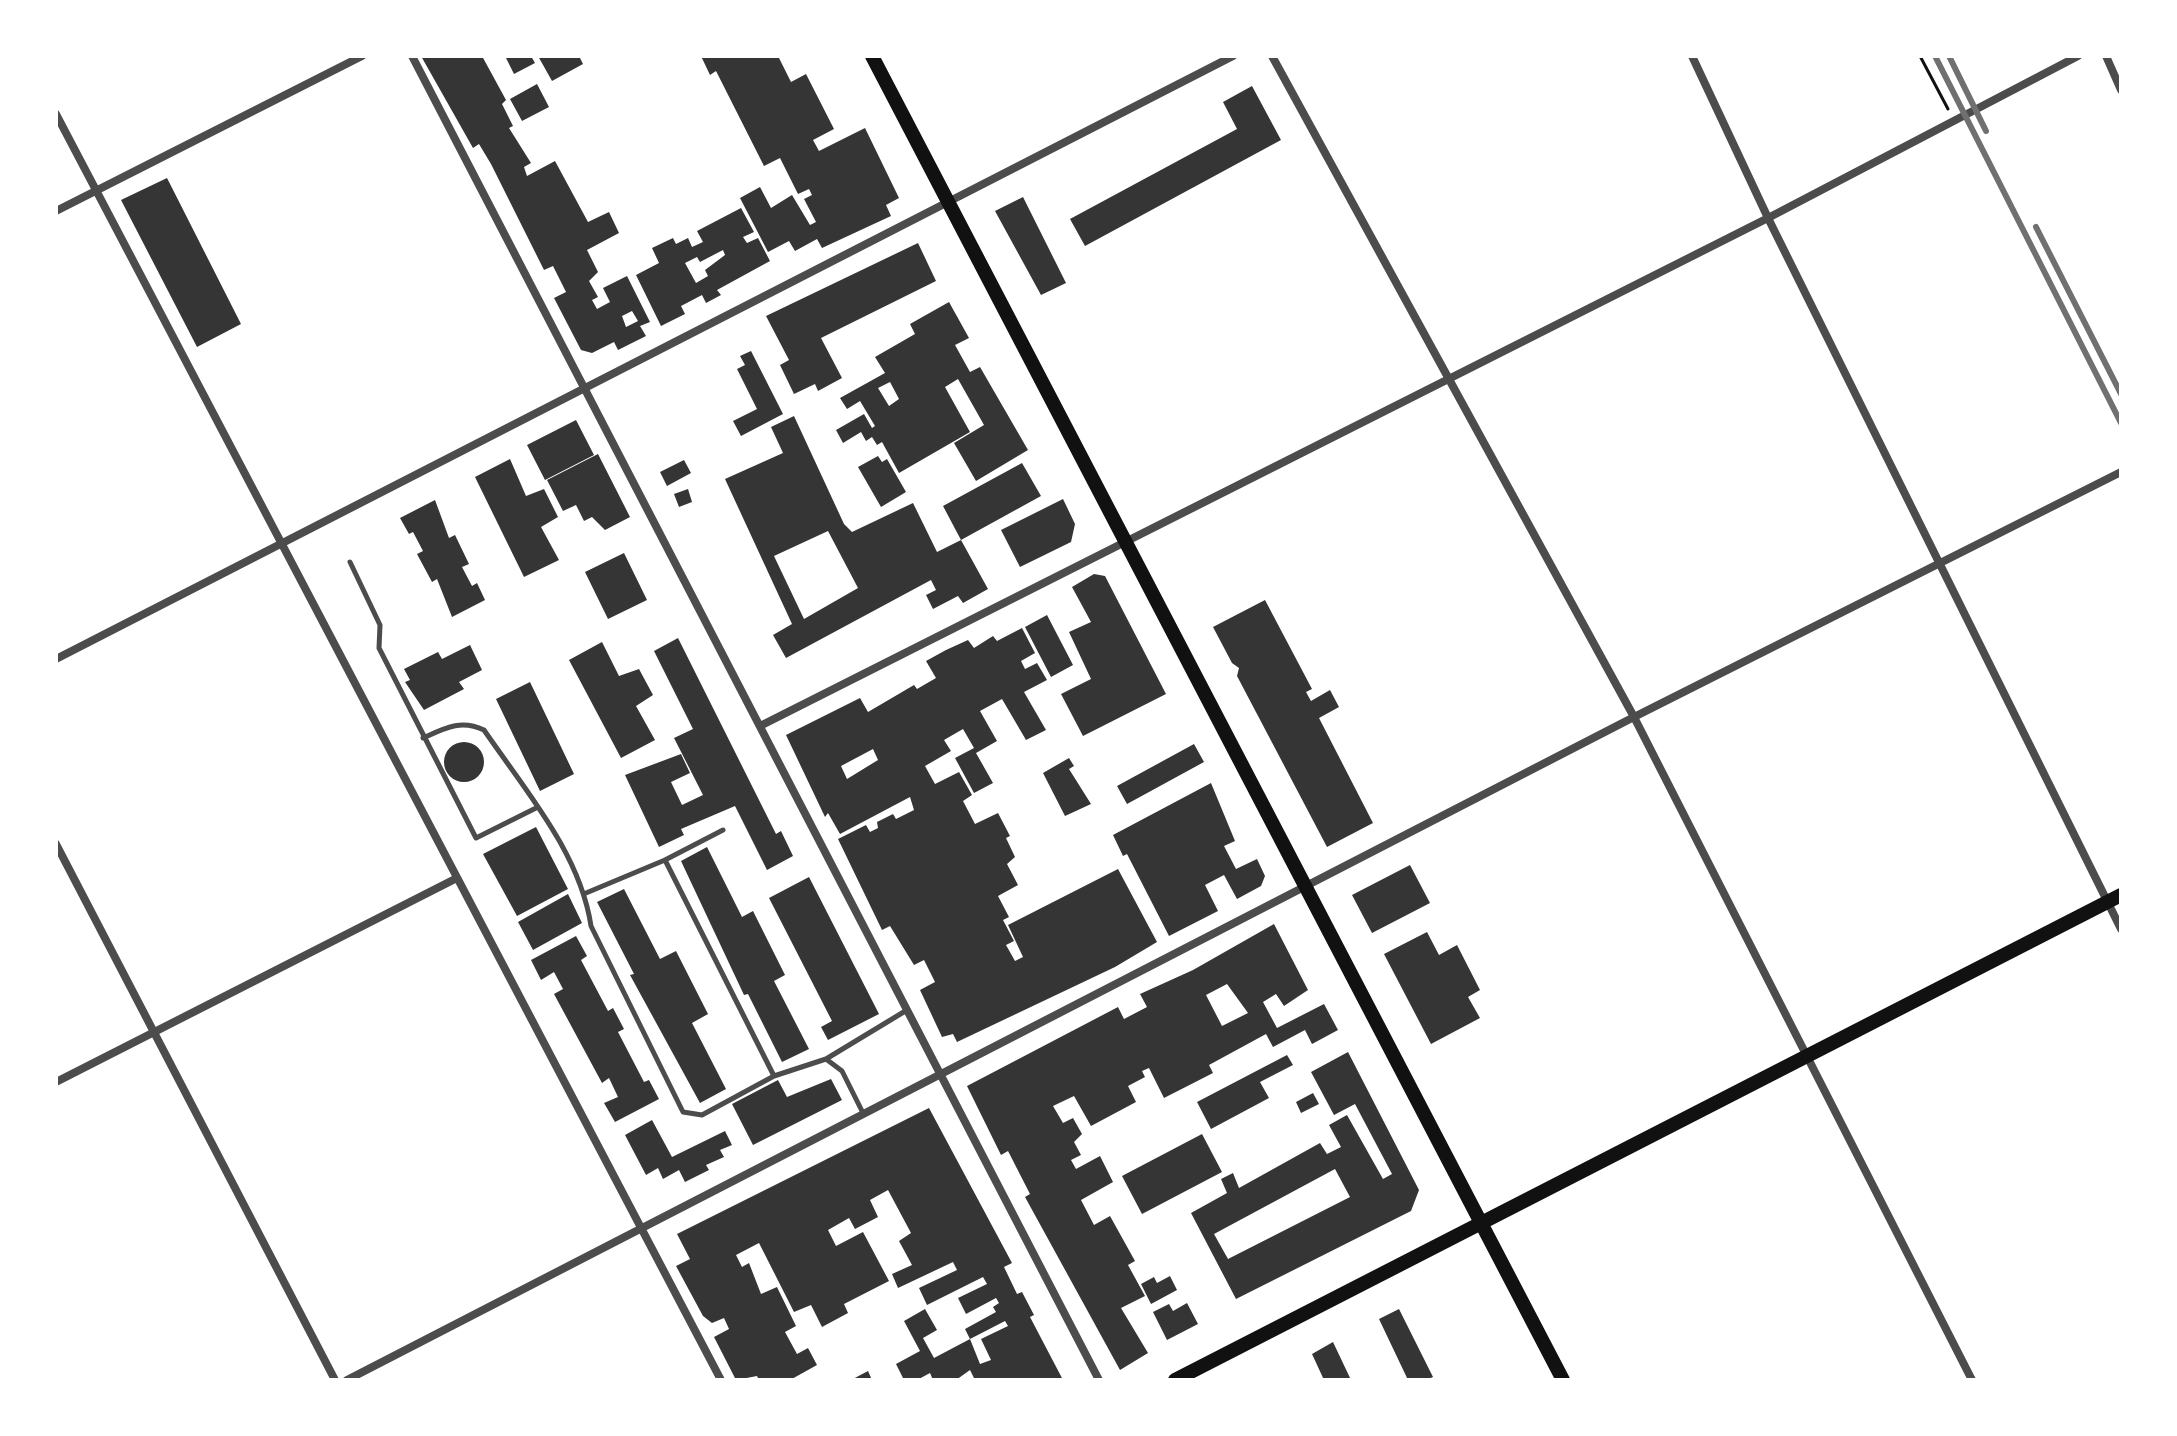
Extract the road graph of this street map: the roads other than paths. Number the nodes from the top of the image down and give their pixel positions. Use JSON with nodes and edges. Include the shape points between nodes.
{"nodes":[{"id":1,"x":362,"y":56,"type":"edge"},
{"id":2,"x":412,"y":56,"type":"edge"},
{"id":3,"x":872,"y":56,"type":"edge"},
{"id":4,"x":1233,"y":56,"type":"edge"},
{"id":5,"x":1272,"y":56,"type":"edge"},
{"id":6,"x":1692,"y":56,"type":"edge"},
{"id":7,"x":2078,"y":56,"type":"edge"},
{"id":8,"x":2106,"y":56,"type":"edge"},
{"id":9,"x":2121,"y":90,"type":"edge"},
{"id":10,"x":56,"y":114,"type":"edge"},
{"id":11,"x":96,"y":191,"type":"junction"},
{"id":12,"x":949,"y":204,"type":"junction"},
{"id":13,"x":56,"y":211,"type":"edge"},
{"id":14,"x":1768,"y":218,"type":"junction"},
{"id":15,"x":1448,"y":377,"type":"junction"},
{"id":16,"x":582,"y":387,"type":"junction"},
{"id":17,"x":2121,"y":472,"type":"edge"},
{"id":18,"x":1123,"y":540,"type":"junction"},
{"id":19,"x":282,"y":546,"type":"junction"},
{"id":20,"x":350,"y":562,"type":"dead end"},
{"id":21,"x":1941,"y":565,"type":"junction"},
{"id":22,"x":56,"y":659,"type":"edge"},
{"id":23,"x":1634,"y":717,"type":"junction"},
{"id":24,"x":762,"y":725,"type":"junction"},
{"id":25,"x":423,"y":738,"type":"junction"},
{"id":26,"x":538,"y":807,"type":"junction"},
{"id":27,"x":723,"y":830,"type":"dead end"},
{"id":28,"x":56,"y":844,"type":"edge"},
{"id":29,"x":665,"y":860,"type":"junction"},
{"id":30,"x":457,"y":878,"type":"junction"},
{"id":31,"x":1305,"y":889,"type":"junction"},
{"id":32,"x":586,"y":893,"type":"junction"},
{"id":33,"x":2115,"y":899,"type":"edge"},
{"id":34,"x":2121,"y":929,"type":"edge"},
{"id":35,"x":909,"y":1009,"type":"junction"},
{"id":36,"x":153,"y":1034,"type":"junction"},
{"id":37,"x":1806,"y":1057,"type":"junction"},
{"id":38,"x":826,"y":1059,"type":"junction"},
{"id":39,"x":943,"y":1073,"type":"junction"},
{"id":40,"x":774,"y":1076,"type":"junction"},
{"id":41,"x":56,"y":1082,"type":"edge"},
{"id":42,"x":863,"y":1113,"type":"junction"},
{"id":43,"x":1482,"y":1222,"type":"junction"},
{"id":44,"x":641,"y":1226,"type":"junction"},
{"id":45,"x":335,"y":1380,"type":"edge"},
{"id":46,"x":347,"y":1380,"type":"edge"},
{"id":47,"x":721,"y":1380,"type":"edge"},
{"id":48,"x":1099,"y":1380,"type":"edge"},
{"id":49,"x":1175,"y":1380,"type":"edge"},
{"id":50,"x":1563,"y":1380,"type":"edge"},
{"id":51,"x":1972,"y":1380,"type":"edge"}],
"edges":[{"from":1,"to":11,"type":"street"},
{"from":2,"to":16,"type":"street"},
{"from":3,"to":12,"type":"main road"},
{"from":4,"to":12,"type":"street"},
{"from":5,"to":15,"type":"street"},
{"from":6,"to":14,"type":"street"},
{"from":7,"to":14,"type":"street"},
{"from":8,"to":9,"type":"street"},
{"from":10,"to":11,"type":"street"},
{"from":11,"to":13,"type":"street"},
{"from":11,"to":19,"type":"street"},
{"from":12,"to":16,"type":"street"},
{"from":12,"to":18,"type":"main road"},
{"from":14,"to":15,"type":"street"},
{"from":14,"to":21,"type":"street"},
{"from":15,"to":18,"type":"street"},
{"from":15,"to":23,"type":"street"},
{"from":16,"to":19,"type":"street"},
{"from":16,"to":24,"type":"street"},
{"from":17,"to":21,"type":"street"},
{"from":18,"to":24,"type":"street"},
{"from":18,"to":31,"type":"main road"},
{"from":19,"to":22,"type":"street"},
{"from":19,"to":30,"type":"street"},
{"from":20,"to":25,"type":"lane","via":[[380,625],[379,648]]},
{"from":21,"to":23,"type":"street"},
{"from":21,"to":33,"type":"street"},
{"from":23,"to":31,"type":"street"},
{"from":23,"to":37,"type":"street"},
{"from":24,"to":35,"type":"street"},
{"from":25,"to":26,"type":"lane","via":[[451,725],[484,730]]},
{"from":25,"to":26,"type":"lane","via":[[476,838]]},
{"from":26,"to":32,"type":"lane"},
{"from":27,"to":29,"type":"lane"},
{"from":28,"to":36,"type":"street"},
{"from":29,"to":32,"type":"lane"},
{"from":29,"to":40,"type":"lane"},
{"from":30,"to":36,"type":"street"},
{"from":30,"to":44,"type":"street"},
{"from":31,"to":39,"type":"street"},
{"from":31,"to":43,"type":"main road"},
{"from":32,"to":40,"type":"lane","via":[[591,926],[683,1112],[702,1115]]},
{"from":33,"to":34,"type":"street"},
{"from":33,"to":37,"type":"main road"},
{"from":35,"to":38,"type":"lane"},
{"from":35,"to":39,"type":"street"},
{"from":36,"to":41,"type":"street"},
{"from":36,"to":45,"type":"street"},
{"from":37,"to":43,"type":"main road"},
{"from":37,"to":51,"type":"street"},
{"from":38,"to":40,"type":"lane"},
{"from":38,"to":42,"type":"lane","via":[[842,1071]]},
{"from":39,"to":42,"type":"street"},
{"from":39,"to":48,"type":"street"},
{"from":42,"to":44,"type":"street"},
{"from":43,"to":49,"type":"main road"},
{"from":43,"to":50,"type":"main road"},
{"from":44,"to":46,"type":"street"},
{"from":44,"to":47,"type":"street"}]}
